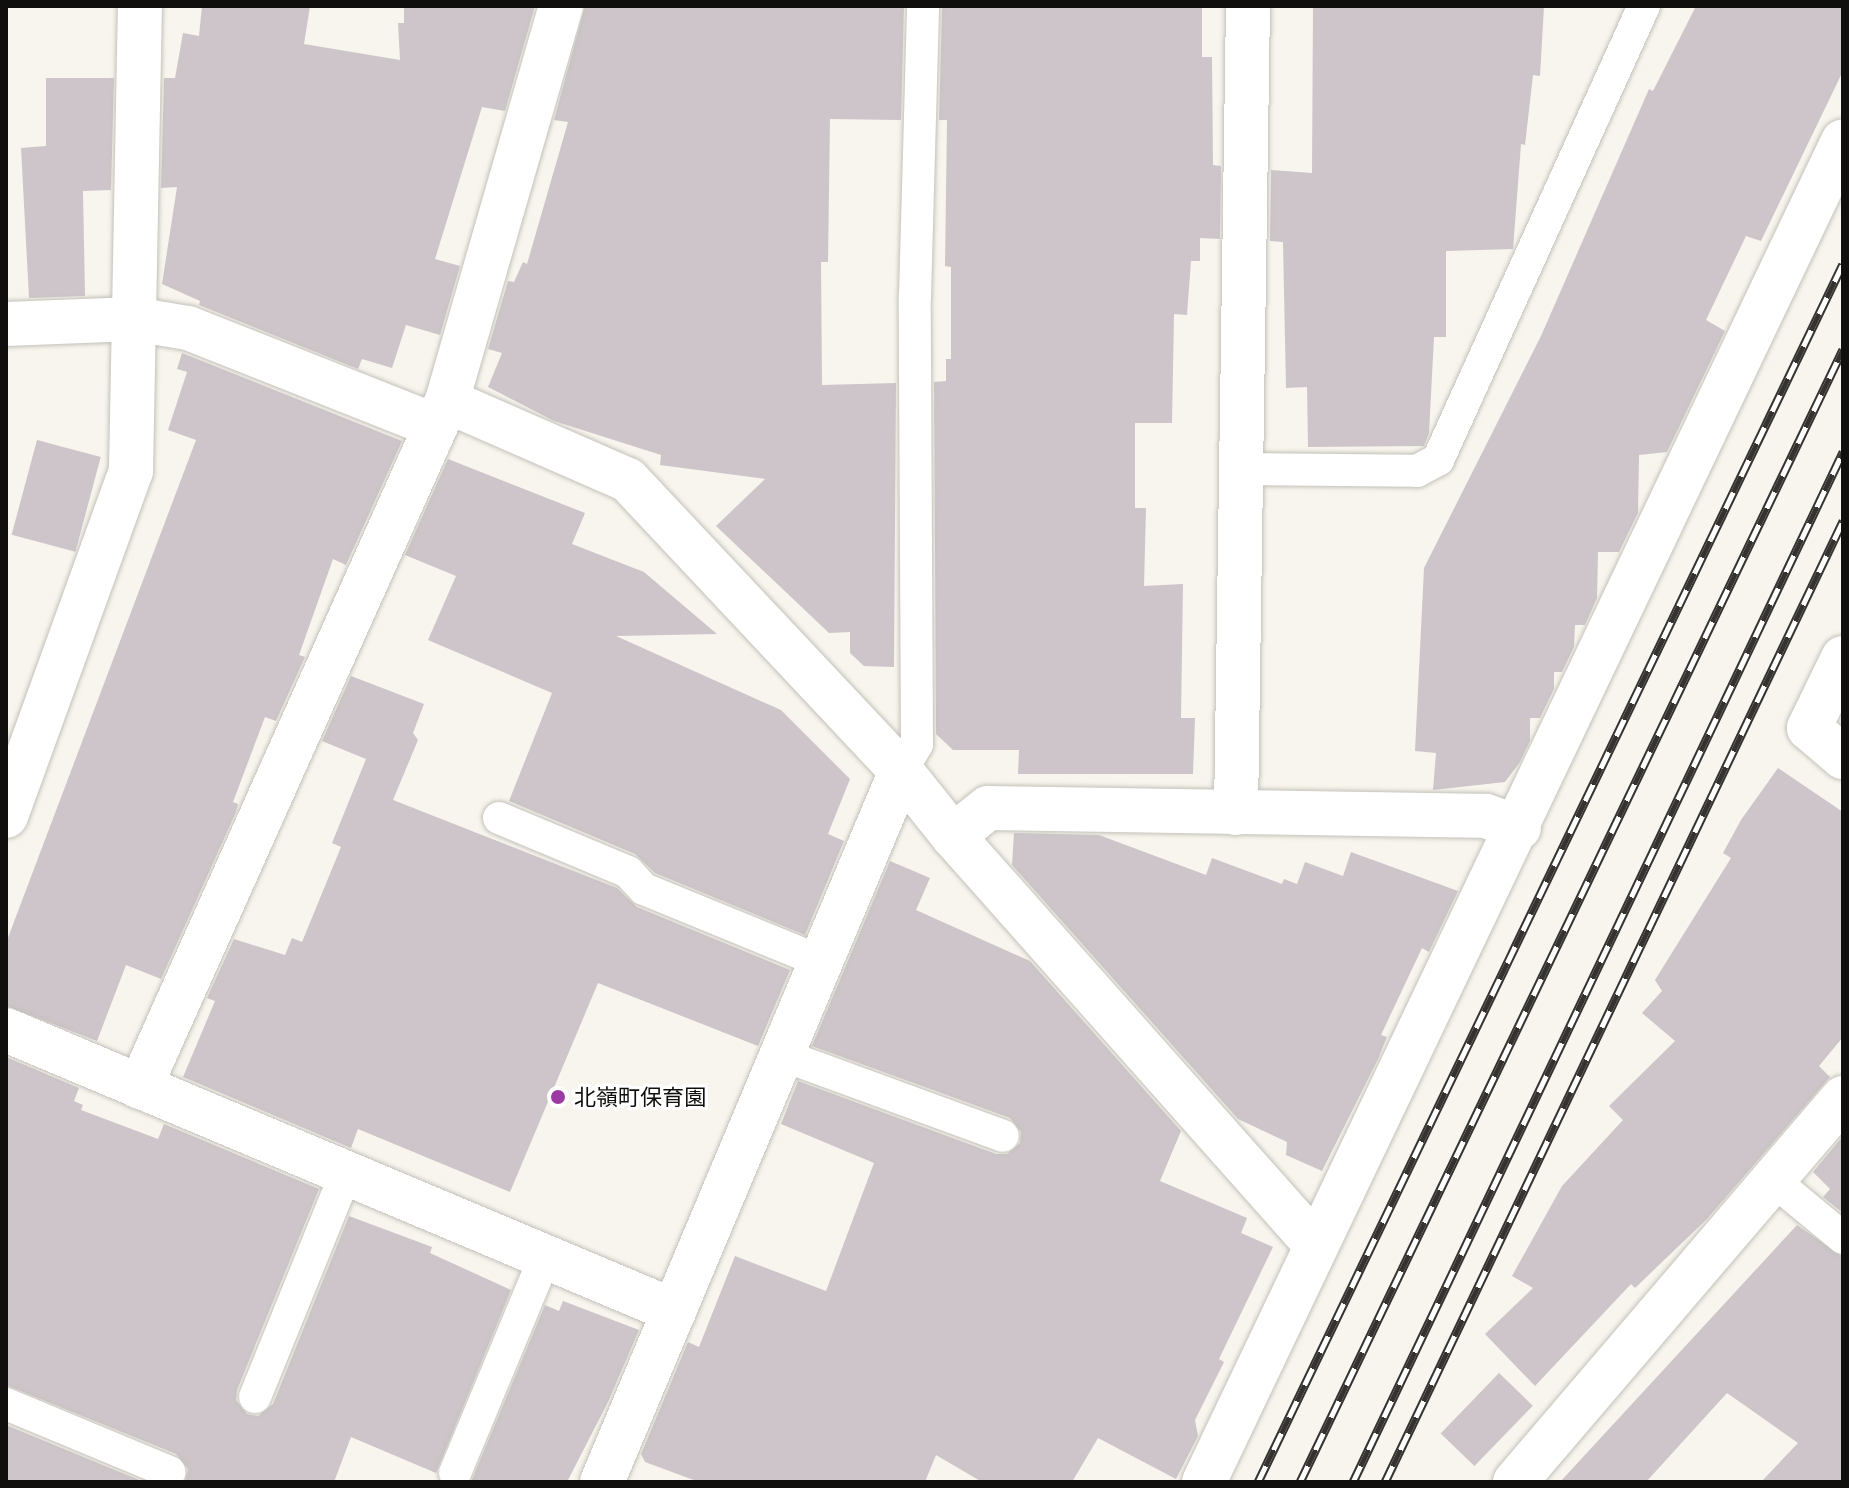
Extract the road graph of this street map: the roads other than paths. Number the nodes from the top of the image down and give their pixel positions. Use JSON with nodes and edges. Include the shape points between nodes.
{"nodes":[{"id":1,"x":140,"y":6,"type":"edge"},
{"id":2,"x":561,"y":6,"type":"edge"},
{"id":3,"x":923,"y":6,"type":"edge"},
{"id":4,"x":1248,"y":6,"type":"edge"},
{"id":5,"x":1644,"y":6,"type":"edge"},
{"id":6,"x":1843,"y":141,"type":"edge"},
{"id":7,"x":134,"y":319,"type":"junction"},
{"id":8,"x":6,"y":324,"type":"edge"},
{"id":9,"x":441,"y":414,"type":"junction"},
{"id":10,"x":1239,"y":469,"type":"junction"},
{"id":11,"x":1843,"y":658,"type":"edge"},
{"id":12,"x":1843,"y":757,"type":"edge"},
{"id":13,"x":14,"y":769,"type":"edge"},
{"id":14,"x":901,"y":771,"type":"junction"},
{"id":15,"x":1236,"y":813,"type":"junction"},
{"id":16,"x":6,"y":816,"type":"edge"},
{"id":17,"x":499,"y":818,"type":"dead end"},
{"id":18,"x":1519,"y":828,"type":"junction"},
{"id":19,"x":953,"y":836,"type":"junction"},
{"id":20,"x":822,"y":962,"type":"junction"},
{"id":21,"x":6,"y":1030,"type":"edge"},
{"id":22,"x":782,"y":1055,"type":"junction"},
{"id":23,"x":140,"y":1087,"type":"junction"},
{"id":24,"x":1843,"y":1098,"type":"edge"},
{"id":25,"x":1003,"y":1136,"type":"dead end"},
{"id":26,"x":346,"y":1173,"type":"junction"},
{"id":27,"x":1773,"y":1180,"type":"junction"},
{"id":28,"x":1843,"y":1238,"type":"edge"},
{"id":29,"x":1316,"y":1245,"type":"junction"},
{"id":30,"x":545,"y":1257,"type":"junction"},
{"id":31,"x":674,"y":1311,"type":"junction"},
{"id":32,"x":255,"y":1397,"type":"dead end"},
{"id":33,"x":6,"y":1404,"type":"edge"},
{"id":34,"x":455,"y":1473,"type":"dead end"},
{"id":35,"x":176,"y":1479,"type":"edge"},
{"id":36,"x":602,"y":1482,"type":"edge"},
{"id":37,"x":1204,"y":1482,"type":"edge"},
{"id":38,"x":1515,"y":1482,"type":"edge"}],
"edges":[{"from":1,"to":7,"type":"street"},
{"from":2,"to":9,"type":"street"},
{"from":3,"to":14,"type":"lane","via":[[915,296],[917,744]]},
{"from":4,"to":10,"type":"street"},
{"from":5,"to":10,"type":"lane","via":[[1438,460],[1417,471]]},
{"from":6,"to":18,"type":"street"},
{"from":7,"to":8,"type":"street"},
{"from":7,"to":9,"type":"street","via":[[188,328]]},
{"from":7,"to":13,"type":"street","via":[[131,471]]},
{"from":9,"to":14,"type":"street","via":[[628,480]]},
{"from":9,"to":23,"type":"street"},
{"from":10,"to":15,"type":"street"},
{"from":11,"to":12,"type":"street","via":[[1809,728]]},
{"from":13,"to":16,"type":"street"},
{"from":14,"to":19,"type":"street"},
{"from":14,"to":20,"type":"street"},
{"from":15,"to":18,"type":"street","via":[[1486,816]]},
{"from":15,"to":19,"type":"street","via":[[988,808]]},
{"from":17,"to":20,"type":"lane","via":[[628,872],[644,889]]},
{"from":18,"to":29,"type":"street"},
{"from":19,"to":29,"type":"street"},
{"from":20,"to":22,"type":"street"},
{"from":21,"to":23,"type":"street"},
{"from":22,"to":25,"type":"lane"},
{"from":22,"to":31,"type":"street"},
{"from":23,"to":26,"type":"street"},
{"from":24,"to":27,"type":"street"},
{"from":26,"to":30,"type":"street"},
{"from":26,"to":32,"type":"lane"},
{"from":27,"to":28,"type":"lane"},
{"from":27,"to":38,"type":"street"},
{"from":29,"to":37,"type":"street"},
{"from":30,"to":31,"type":"street"},
{"from":30,"to":34,"type":"lane"},
{"from":31,"to":36,"type":"street"},
{"from":33,"to":35,"type":"lane"}]}
